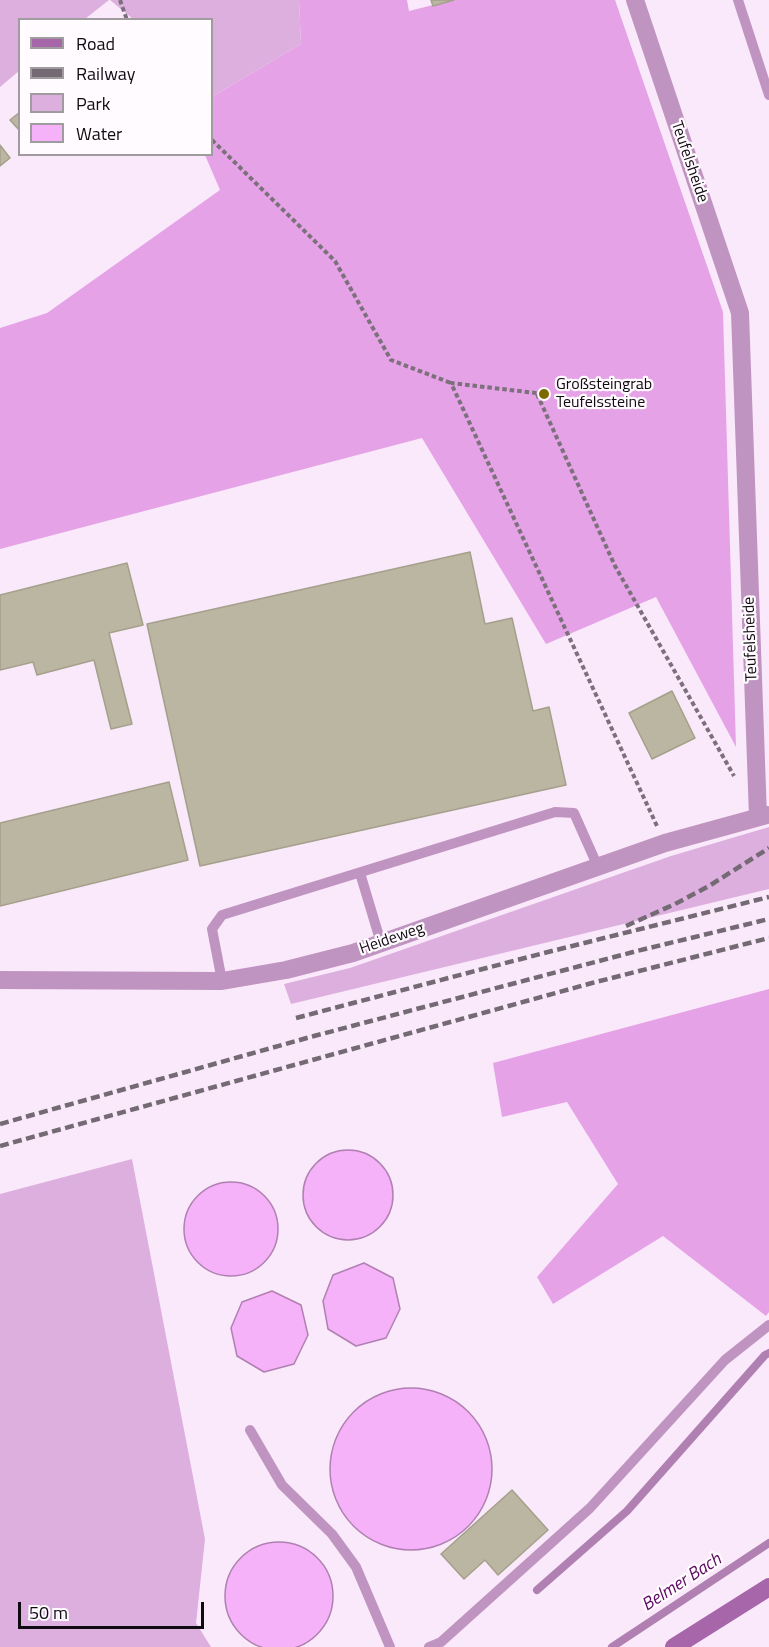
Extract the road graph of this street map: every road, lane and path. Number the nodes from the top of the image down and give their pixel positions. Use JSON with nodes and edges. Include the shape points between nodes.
{"nodes":[{"id":1,"x":120,"y":0,"type":"edge"},
{"id":2,"x":635,"y":0,"type":"edge"},
{"id":3,"x":738,"y":0,"type":"edge"},
{"id":4,"x":126,"y":18,"type":"edge"},
{"id":5,"x":769,"y":95,"type":"edge"},
{"id":6,"x":213,"y":141,"type":"edge"},
{"id":7,"x":451,"y":383,"type":"junction"},
{"id":8,"x":537,"y":393,"type":"junction"},
{"id":9,"x":544,"y":394,"type":"dead end"},
{"id":10,"x":735,"y":777,"type":"dead end"},
{"id":11,"x":763,"y":816,"type":"edge"},
{"id":12,"x":665,"y":843,"type":"junction"},
{"id":13,"x":598,"y":867,"type":"junction"},
{"id":14,"x":360,"y":873,"type":"junction"},
{"id":15,"x":381,"y":943,"type":"junction"},
{"id":16,"x":0,"y":980,"type":"edge"},
{"id":17,"x":222,"y":981,"type":"junction"},
{"id":18,"x":769,"y":1325,"type":"edge"},
{"id":19,"x":250,"y":1430,"type":"dead end"},
{"id":20,"x":769,"y":1587,"type":"edge"},
{"id":21,"x":390,"y":1647,"type":"edge"},
{"id":22,"x":429,"y":1647,"type":"edge"},
{"id":23,"x":674,"y":1647,"type":"edge"}],
"edges":[{"from":1,"to":4,"type":"path"},
{"from":2,"to":11,"type":"street","name":"Teufelsheide","via":[[740,313]]},
{"from":3,"to":5,"type":"lane"},
{"from":6,"to":7,"type":"path","via":[[335,261],[391,360]]},
{"from":7,"to":8,"type":"path"},
{"from":7,"to":12,"type":"path"},
{"from":8,"to":9,"type":"path"},
{"from":8,"to":10,"type":"path","via":[[615,566]]},
{"from":11,"to":12,"type":"street","name":"Heideweg"},
{"from":12,"to":13,"type":"street","name":"Heideweg"},
{"from":13,"to":14,"type":"lane","via":[[574,813],[555,812]]},
{"from":13,"to":15,"type":"street","name":"Heideweg"},
{"from":14,"to":15,"type":"lane"},
{"from":14,"to":17,"type":"lane","via":[[222,915],[212,929]]},
{"from":15,"to":17,"type":"street","name":"Heideweg","via":[[286,970]]},
{"from":16,"to":17,"type":"street","name":"Heideweg"},
{"from":18,"to":22,"type":"lane","via":[[724,1360],[590,1508],[441,1642]]},
{"from":19,"to":21,"type":"lane","via":[[282,1485],[332,1534],[356,1567]]},
{"from":20,"to":23,"type":"main road"}]}
